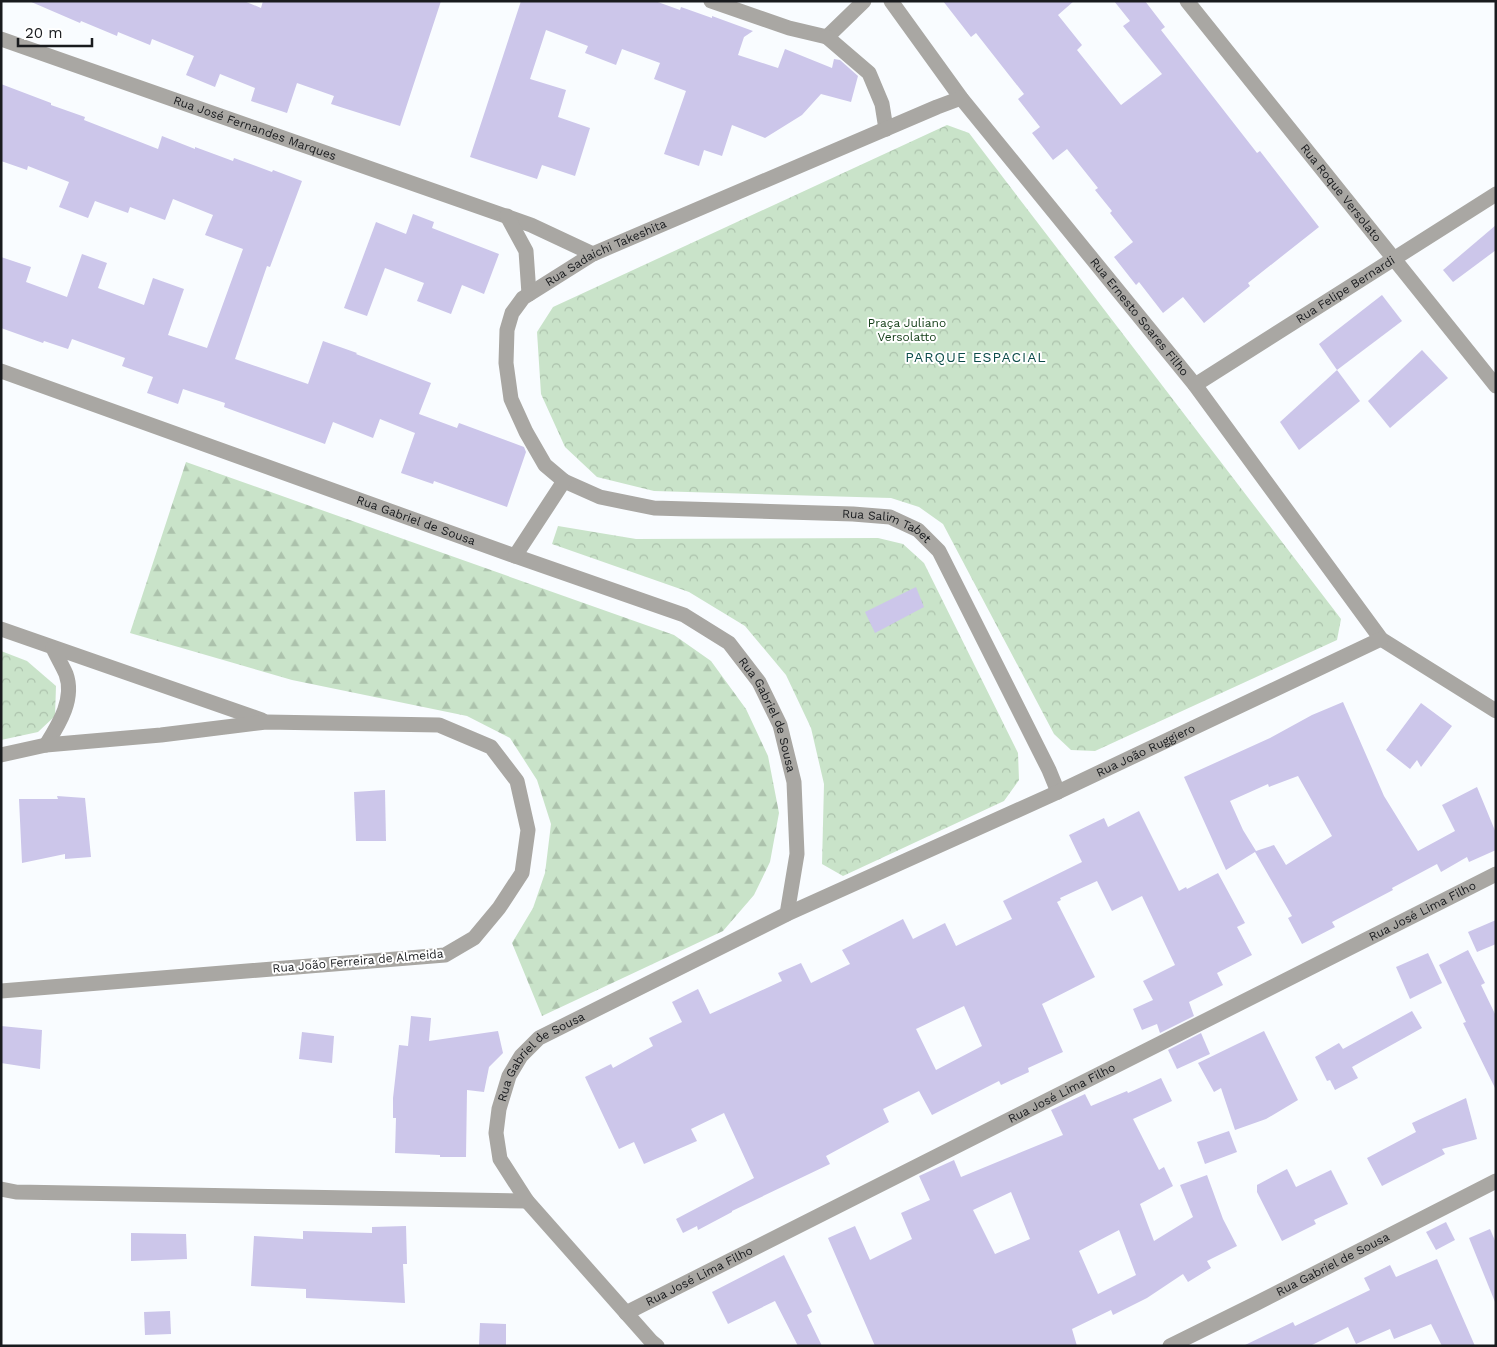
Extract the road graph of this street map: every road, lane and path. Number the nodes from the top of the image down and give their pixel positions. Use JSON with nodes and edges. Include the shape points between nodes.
{"nodes":[{"id":1,"x":711,"y":1,"type":"edge"},
{"id":2,"x":864,"y":1,"type":"edge"},
{"id":3,"x":891,"y":1,"type":"edge"},
{"id":4,"x":1186,"y":1,"type":"edge"},
{"id":5,"x":827,"y":37,"type":"junction"},
{"id":6,"x":1,"y":40,"type":"edge"},
{"id":7,"x":961,"y":98,"type":"junction"},
{"id":8,"x":886,"y":129,"type":"junction"},
{"id":9,"x":1496,"y":194,"type":"edge"},
{"id":10,"x":507,"y":216,"type":"junction"},
{"id":11,"x":593,"y":254,"type":"junction"},
{"id":12,"x":1393,"y":259,"type":"junction"},
{"id":13,"x":529,"y":294,"type":"junction"},
{"id":14,"x":1,"y":371,"type":"edge"},
{"id":15,"x":1195,"y":385,"type":"junction"},
{"id":16,"x":1496,"y":386,"type":"edge"},
{"id":17,"x":564,"y":481,"type":"junction"},
{"id":18,"x":515,"y":556,"type":"junction"},
{"id":19,"x":1,"y":629,"type":"edge"},
{"id":20,"x":1381,"y":639,"type":"junction"},
{"id":21,"x":53,"y":648,"type":"junction"},
{"id":22,"x":1496,"y":711,"type":"edge"},
{"id":23,"x":266,"y":722,"type":"junction"},
{"id":24,"x":46,"y":745,"type":"junction"},
{"id":25,"x":1,"y":755,"type":"edge"},
{"id":26,"x":1058,"y":792,"type":"junction"},
{"id":27,"x":1496,"y":874,"type":"edge"},
{"id":28,"x":787,"y":914,"type":"junction"},
{"id":29,"x":1,"y":991,"type":"edge"},
{"id":30,"x":1496,"y":1181,"type":"edge"},
{"id":31,"x":1,"y":1189,"type":"edge"},
{"id":32,"x":527,"y":1201,"type":"junction"},
{"id":33,"x":626,"y":1313,"type":"junction"},
{"id":34,"x":652,"y":1344,"type":"edge"},
{"id":35,"x":1170,"y":1346,"type":"edge"}],
"edges":[{"from":1,"to":5,"type":"street","via":[[789,28]]},
{"from":2,"to":5,"type":"street"},
{"from":3,"to":7,"type":"street","name":"Rua Ernesto Soares Filho"},
{"from":4,"to":12,"type":"street","name":"Rua Roque Versolato"},
{"from":5,"to":8,"type":"street","via":[[870,73],[882,104]]},
{"from":6,"to":10,"type":"street","name":"Rua José Fernandes Marques"},
{"from":7,"to":8,"type":"street","name":"Rua Sadaichi Takeshita"},
{"from":7,"to":15,"type":"street","name":"Rua Ernesto Soares Filho"},
{"from":8,"to":11,"type":"street","name":"Rua Sadaichi Takeshita"},
{"from":9,"to":12,"type":"street","name":"Rua Felipe Bernardi"},
{"from":10,"to":11,"type":"street","name":"Rua José Fernandes Marques"},
{"from":10,"to":13,"type":"street","via":[[526,251]]},
{"from":11,"to":13,"type":"street","name":"Rua Sadaichi Takeshita"},
{"from":12,"to":15,"type":"street","name":"Rua Felipe Bernardi"},
{"from":12,"to":16,"type":"street","name":"Rua Roque Versolato"},
{"from":13,"to":17,"type":"street","name":"Rua Sadaichi Takeshita","via":[[512,313],[507,330],[506,363],[511,398],[545,465]]},
{"from":14,"to":18,"type":"street","name":"Rua Gabriel de Sousa"},
{"from":15,"to":20,"type":"street","name":"Rua Ernesto Soares Filho"},
{"from":17,"to":18,"type":"street"},
{"from":17,"to":26,"type":"street","name":"Rua Salim Tabet","via":[[600,497],[654,508],[881,516],[918,530],[940,551]]},
{"from":18,"to":28,"type":"street","name":"Rua Gabriel de Sousa","via":[[684,615],[729,643],[759,682],[780,725],[794,782],[797,854]]},
{"from":19,"to":21,"type":"street","name":"Rua João Ferreira de Almeida"},
{"from":20,"to":22,"type":"street"},
{"from":20,"to":26,"type":"street","name":"Rua João Ruggiero"},
{"from":21,"to":23,"type":"street","name":"Rua João Ferreira de Almeida"},
{"from":21,"to":24,"type":"street","via":[[66,676],[68,701]]},
{"from":23,"to":24,"type":"street","name":"Rua João Ferreira de Almeida"},
{"from":23,"to":29,"type":"street","name":"Rua João Ferreira de Almeida","via":[[440,725],[491,747],[517,781],[528,830],[522,873],[474,938],[445,955]]},
{"from":24,"to":25,"type":"street","name":"Rua João Ferreira de Almeida"},
{"from":26,"to":28,"type":"street","name":"Rua João Ruggiero"},
{"from":27,"to":33,"type":"street","name":"Rua José Lima Filho"},
{"from":28,"to":32,"type":"street","name":"Rua Gabriel de Sousa","via":[[539,1038],[521,1056],[509,1076],[496,1133],[500,1159]]},
{"from":30,"to":35,"type":"street","name":"Rua Gabriel de Sousa"},
{"from":31,"to":32,"type":"street","via":[[16,1192]]},
{"from":32,"to":33,"type":"street","name":"Rua Gabriel de Sousa"},
{"from":33,"to":34,"type":"street","name":"Rua Gabriel de Sousa"}]}
